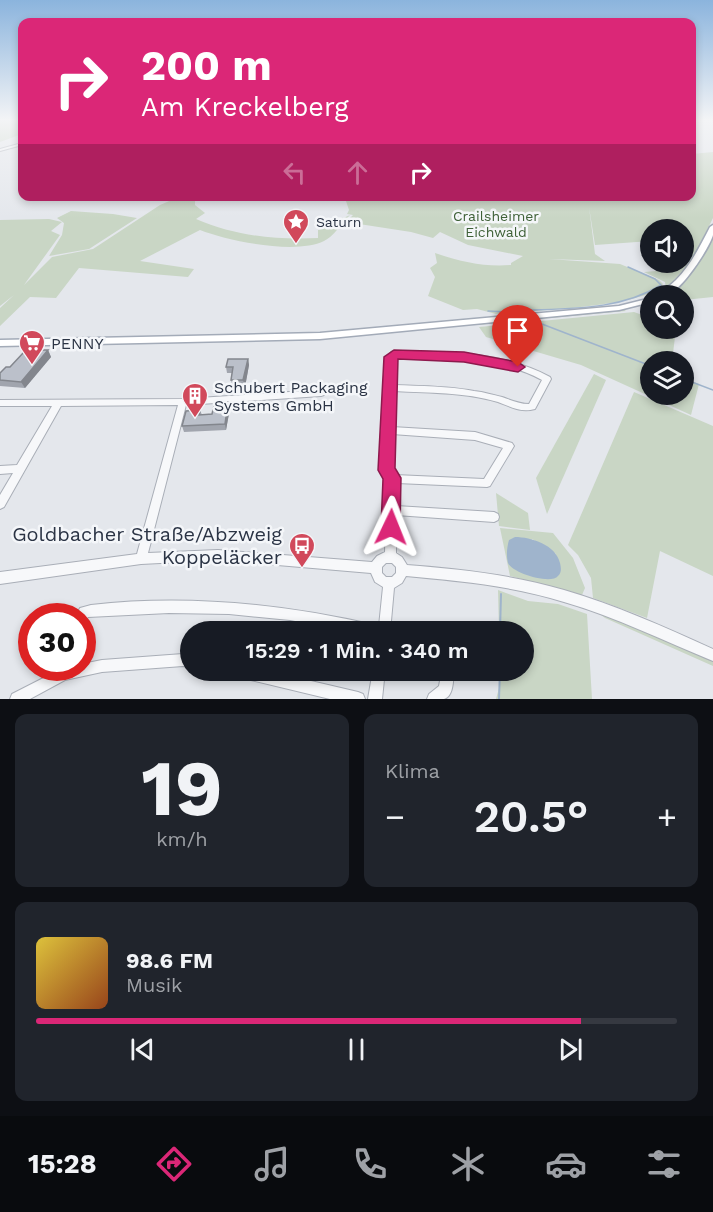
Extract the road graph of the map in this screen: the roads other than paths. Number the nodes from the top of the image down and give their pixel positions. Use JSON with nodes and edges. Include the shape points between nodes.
{"nodes":[{"id":1,"x":713,"y":227,"type":"edge"},
{"id":2,"x":675,"y":285,"type":"edge"},
{"id":3,"x":640,"y":303,"type":"edge"},
{"id":4,"x":0,"y":343,"type":"edge"},
{"id":5,"x":390,"y":388,"type":"junction"},
{"id":6,"x":321,"y":393,"type":"dead end"},
{"id":7,"x":183,"y":402,"type":"junction"},
{"id":8,"x":0,"y":403,"type":"edge"},
{"id":9,"x":57,"y":405,"type":"junction"},
{"id":10,"x":388,"y":430,"type":"junction"},
{"id":11,"x":19,"y":469,"type":"junction"},
{"id":12,"x":0,"y":470,"type":"edge"},
{"id":13,"x":392,"y":478,"type":"junction"},
{"id":14,"x":0,"y":504,"type":"edge"},
{"id":15,"x":391,"y":510,"type":"junction"},
{"id":16,"x":494,"y":518,"type":"dead end"},
{"id":17,"x":390,"y":557,"type":"junction"},
{"id":18,"x":141,"y":559,"type":"junction"},
{"id":19,"x":376,"y":568,"type":"junction"},
{"id":20,"x":403,"y":570,"type":"junction"},
{"id":21,"x":0,"y":578,"type":"edge"},
{"id":22,"x":389,"y":584,"type":"junction"},
{"id":23,"x":96,"y":610,"type":"edge"},
{"id":24,"x":337,"y":621,"type":"edge"},
{"id":25,"x":385,"y":621,"type":"edge"},
{"id":26,"x":713,"y":655,"type":"edge"},
{"id":27,"x":180,"y":660,"type":"edge"},
{"id":28,"x":96,"y":667,"type":"edge"},
{"id":29,"x":47,"y":681,"type":"edge"},
{"id":30,"x":281,"y":681,"type":"edge"},
{"id":31,"x":377,"y":681,"type":"edge"},
{"id":32,"x":446,"y":681,"type":"edge"},
{"id":33,"x":17,"y":699,"type":"edge"},
{"id":34,"x":358,"y":699,"type":"edge"},
{"id":35,"x":375,"y":699,"type":"edge"},
{"id":36,"x":434,"y":699,"type":"edge"}],
"edges":[{"from":1,"to":2,"type":"main road","via":[[690,269]]},
{"from":3,"to":4,"type":"main road","via":[[619,308],[320,336]]},
{"from":5,"to":5,"type":"street","via":[[394,354],[487,360],[518,367],[547,380],[532,407],[525,409],[464,392]]},
{"from":5,"to":10,"type":"street"},
{"from":6,"to":7,"type":"street"},
{"from":7,"to":9,"type":"street"},
{"from":7,"to":18,"type":"street"},
{"from":8,"to":9,"type":"street"},
{"from":9,"to":11,"type":"street"},
{"from":10,"to":13,"type":"street","via":[[386,470]]},
{"from":10,"to":13,"type":"street","via":[[475,436],[508,446],[487,483]]},
{"from":11,"to":12,"type":"street"},
{"from":11,"to":14,"type":"street"},
{"from":13,"to":15,"type":"street"},
{"from":15,"to":16,"type":"street"},
{"from":15,"to":17,"type":"street"},
{"from":17,"to":19,"type":"street","via":[[379,561]]},
{"from":17,"to":20,"type":"street"},
{"from":18,"to":19,"type":"street","via":[[218,555]]},
{"from":18,"to":21,"type":"street"},
{"from":19,"to":22,"type":"street","via":[[380,580]]},
{"from":20,"to":22,"type":"street","via":[[400,579]]},
{"from":20,"to":26,"type":"street","via":[[544,590],[590,603]]},
{"from":22,"to":25,"type":"street"},
{"from":23,"to":24,"type":"street","via":[[177,605],[265,610]]},
{"from":27,"to":28,"type":"street"},
{"from":29,"to":33,"type":"street"},
{"from":30,"to":34,"type":"street"},
{"from":31,"to":35,"type":"street"},
{"from":32,"to":36,"type":"street","via":[[445,690]]}]}
